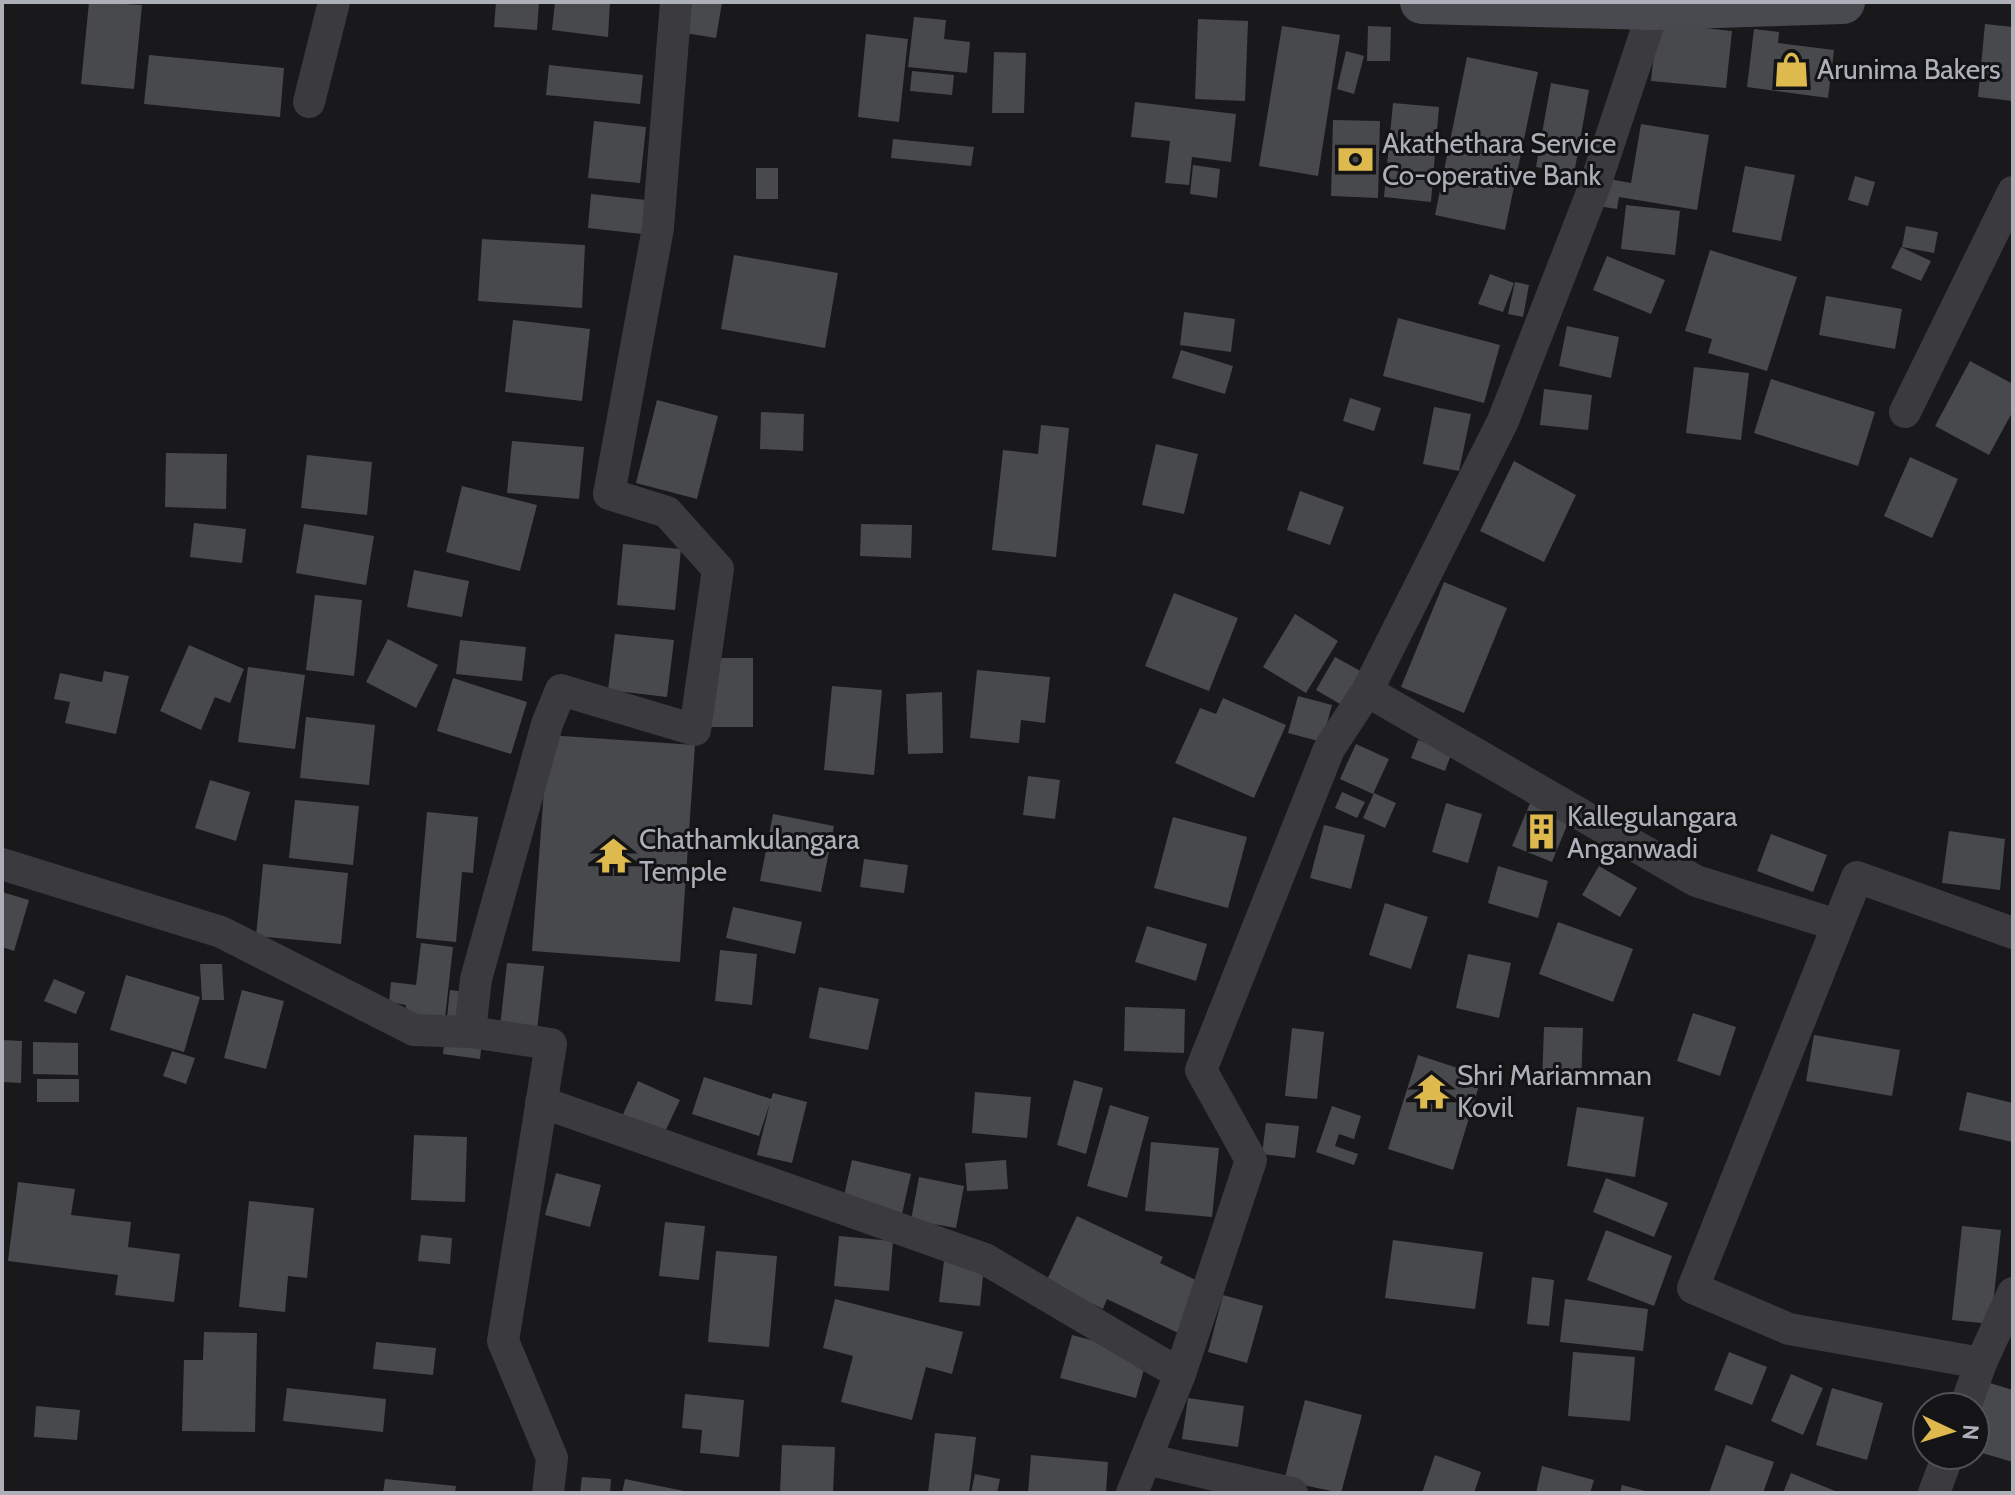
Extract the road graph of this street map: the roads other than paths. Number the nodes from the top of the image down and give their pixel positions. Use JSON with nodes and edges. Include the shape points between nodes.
{"nodes":[{"id":1,"x":334,"y":2,"type":"edge"},
{"id":2,"x":676,"y":2,"type":"edge"},
{"id":3,"x":1422,"y":2,"type":"edge"},
{"id":4,"x":1476,"y":2,"type":"edge"},
{"id":5,"x":1843,"y":2,"type":"edge"},
{"id":6,"x":1654,"y":8,"type":"junction"},
{"id":7,"x":309,"y":102,"type":"dead end"},
{"id":8,"x":2013,"y":192,"type":"edge"},
{"id":9,"x":1905,"y":412,"type":"dead end"},
{"id":10,"x":1367,"y":691,"type":"junction"},
{"id":11,"x":2,"y":864,"type":"edge"},
{"id":12,"x":1837,"y":925,"type":"junction"},
{"id":13,"x":2013,"y":933,"type":"edge"},
{"id":14,"x":470,"y":1032,"type":"junction"},
{"id":15,"x":541,"y":1102,"type":"junction"},
{"id":16,"x":2013,"y":1293,"type":"edge"},
{"id":17,"x":1981,"y":1363,"type":"junction"},
{"id":18,"x":1180,"y":1374,"type":"junction"},
{"id":19,"x":1971,"y":1391,"type":"edge"},
{"id":20,"x":1146,"y":1459,"type":"junction"},
{"id":21,"x":1942,"y":1471,"type":"edge"},
{"id":22,"x":548,"y":1493,"type":"edge"},
{"id":23,"x":1132,"y":1493,"type":"edge"},
{"id":24,"x":1292,"y":1493,"type":"edge"},
{"id":25,"x":1934,"y":1493,"type":"edge"}],
"edges":[{"from":1,"to":7,"type":"street"},
{"from":2,"to":14,"type":"street","via":[[658,228],[609,494],[667,512],[718,569],[695,730],[561,690],[476,979]]},
{"from":3,"to":4,"type":"main road"},
{"from":4,"to":6,"type":"main road"},
{"from":5,"to":6,"type":"main road"},
{"from":6,"to":10,"type":"street","via":[[1595,185],[1503,421]]},
{"from":8,"to":9,"type":"street"},
{"from":10,"to":12,"type":"street","via":[[1696,881]]},
{"from":10,"to":18,"type":"street","via":[[1329,749],[1201,1070],[1251,1160]]},
{"from":11,"to":14,"type":"street","via":[[221,932],[414,1030]]},
{"from":12,"to":13,"type":"street","via":[[1857,877]]},
{"from":12,"to":17,"type":"street","via":[[1693,1288],[1789,1329]]},
{"from":14,"to":15,"type":"street","via":[[551,1044]]},
{"from":15,"to":18,"type":"street","via":[[985,1259]]},
{"from":15,"to":22,"type":"street","via":[[503,1341],[552,1458]]},
{"from":16,"to":17,"type":"street"},
{"from":17,"to":19,"type":"street"},
{"from":18,"to":20,"type":"street"},
{"from":20,"to":23,"type":"street"},
{"from":20,"to":24,"type":"street"},
{"from":21,"to":25,"type":"street"}]}
